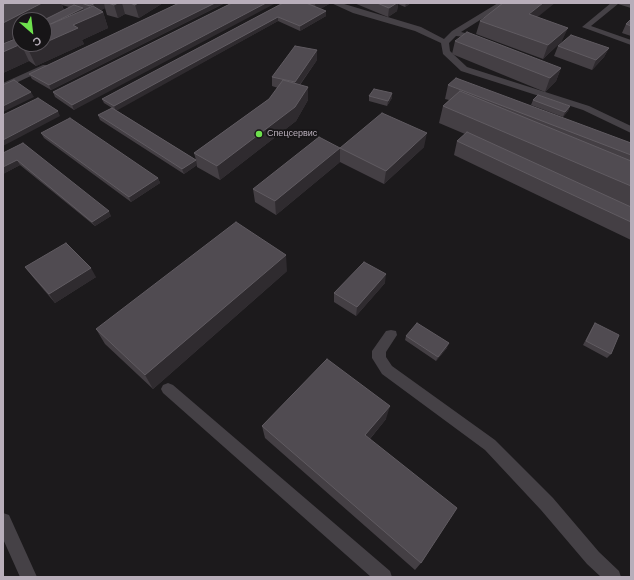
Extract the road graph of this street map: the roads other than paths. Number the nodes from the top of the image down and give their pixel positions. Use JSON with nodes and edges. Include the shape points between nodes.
{"nodes":[{"id":1,"x":335,"y":3,"type":"edge"},
{"id":2,"x":502,"y":3,"type":"edge"},
{"id":3,"x":615,"y":3,"type":"edge"},
{"id":4,"x":621,"y":3,"type":"edge"},
{"id":5,"x":631,"y":6,"type":"edge"},
{"id":6,"x":455,"y":33,"type":"junction"},
{"id":7,"x":468,"y":38,"type":"edge"},
{"id":8,"x":445,"y":42,"type":"junction"},
{"id":9,"x":631,"y":43,"type":"edge"},
{"id":10,"x":50,"y":64,"type":"edge"},
{"id":11,"x":3,"y":86,"type":"edge"},
{"id":12,"x":631,"y":130,"type":"edge"},
{"id":13,"x":392,"y":335,"type":"dead end"},
{"id":14,"x":168,"y":389,"type":"dead end"},
{"id":15,"x":3,"y":521,"type":"edge"},
{"id":16,"x":29,"y":577,"type":"edge"},
{"id":17,"x":384,"y":577,"type":"edge"},
{"id":18,"x":613,"y":577,"type":"edge"}],
"edges":[{"from":1,"to":8,"type":"lane","via":[[356,12],[418,29]]},
{"from":2,"to":6,"type":"lane"},
{"from":3,"to":9,"type":"lane","via":[[586,27]]},
{"from":4,"to":5,"type":"lane"},
{"from":6,"to":7,"type":"lane"},
{"from":6,"to":8,"type":"lane"},
{"from":8,"to":12,"type":"lane","via":[[446,52],[464,69],[586,108]]},
{"from":10,"to":11,"type":"lane"},
{"from":13,"to":18,"type":"lane","via":[[379,351],[379,358],[387,370],[490,446]]},
{"from":14,"to":17,"type":"lane"},
{"from":15,"to":16,"type":"lane"}]}
